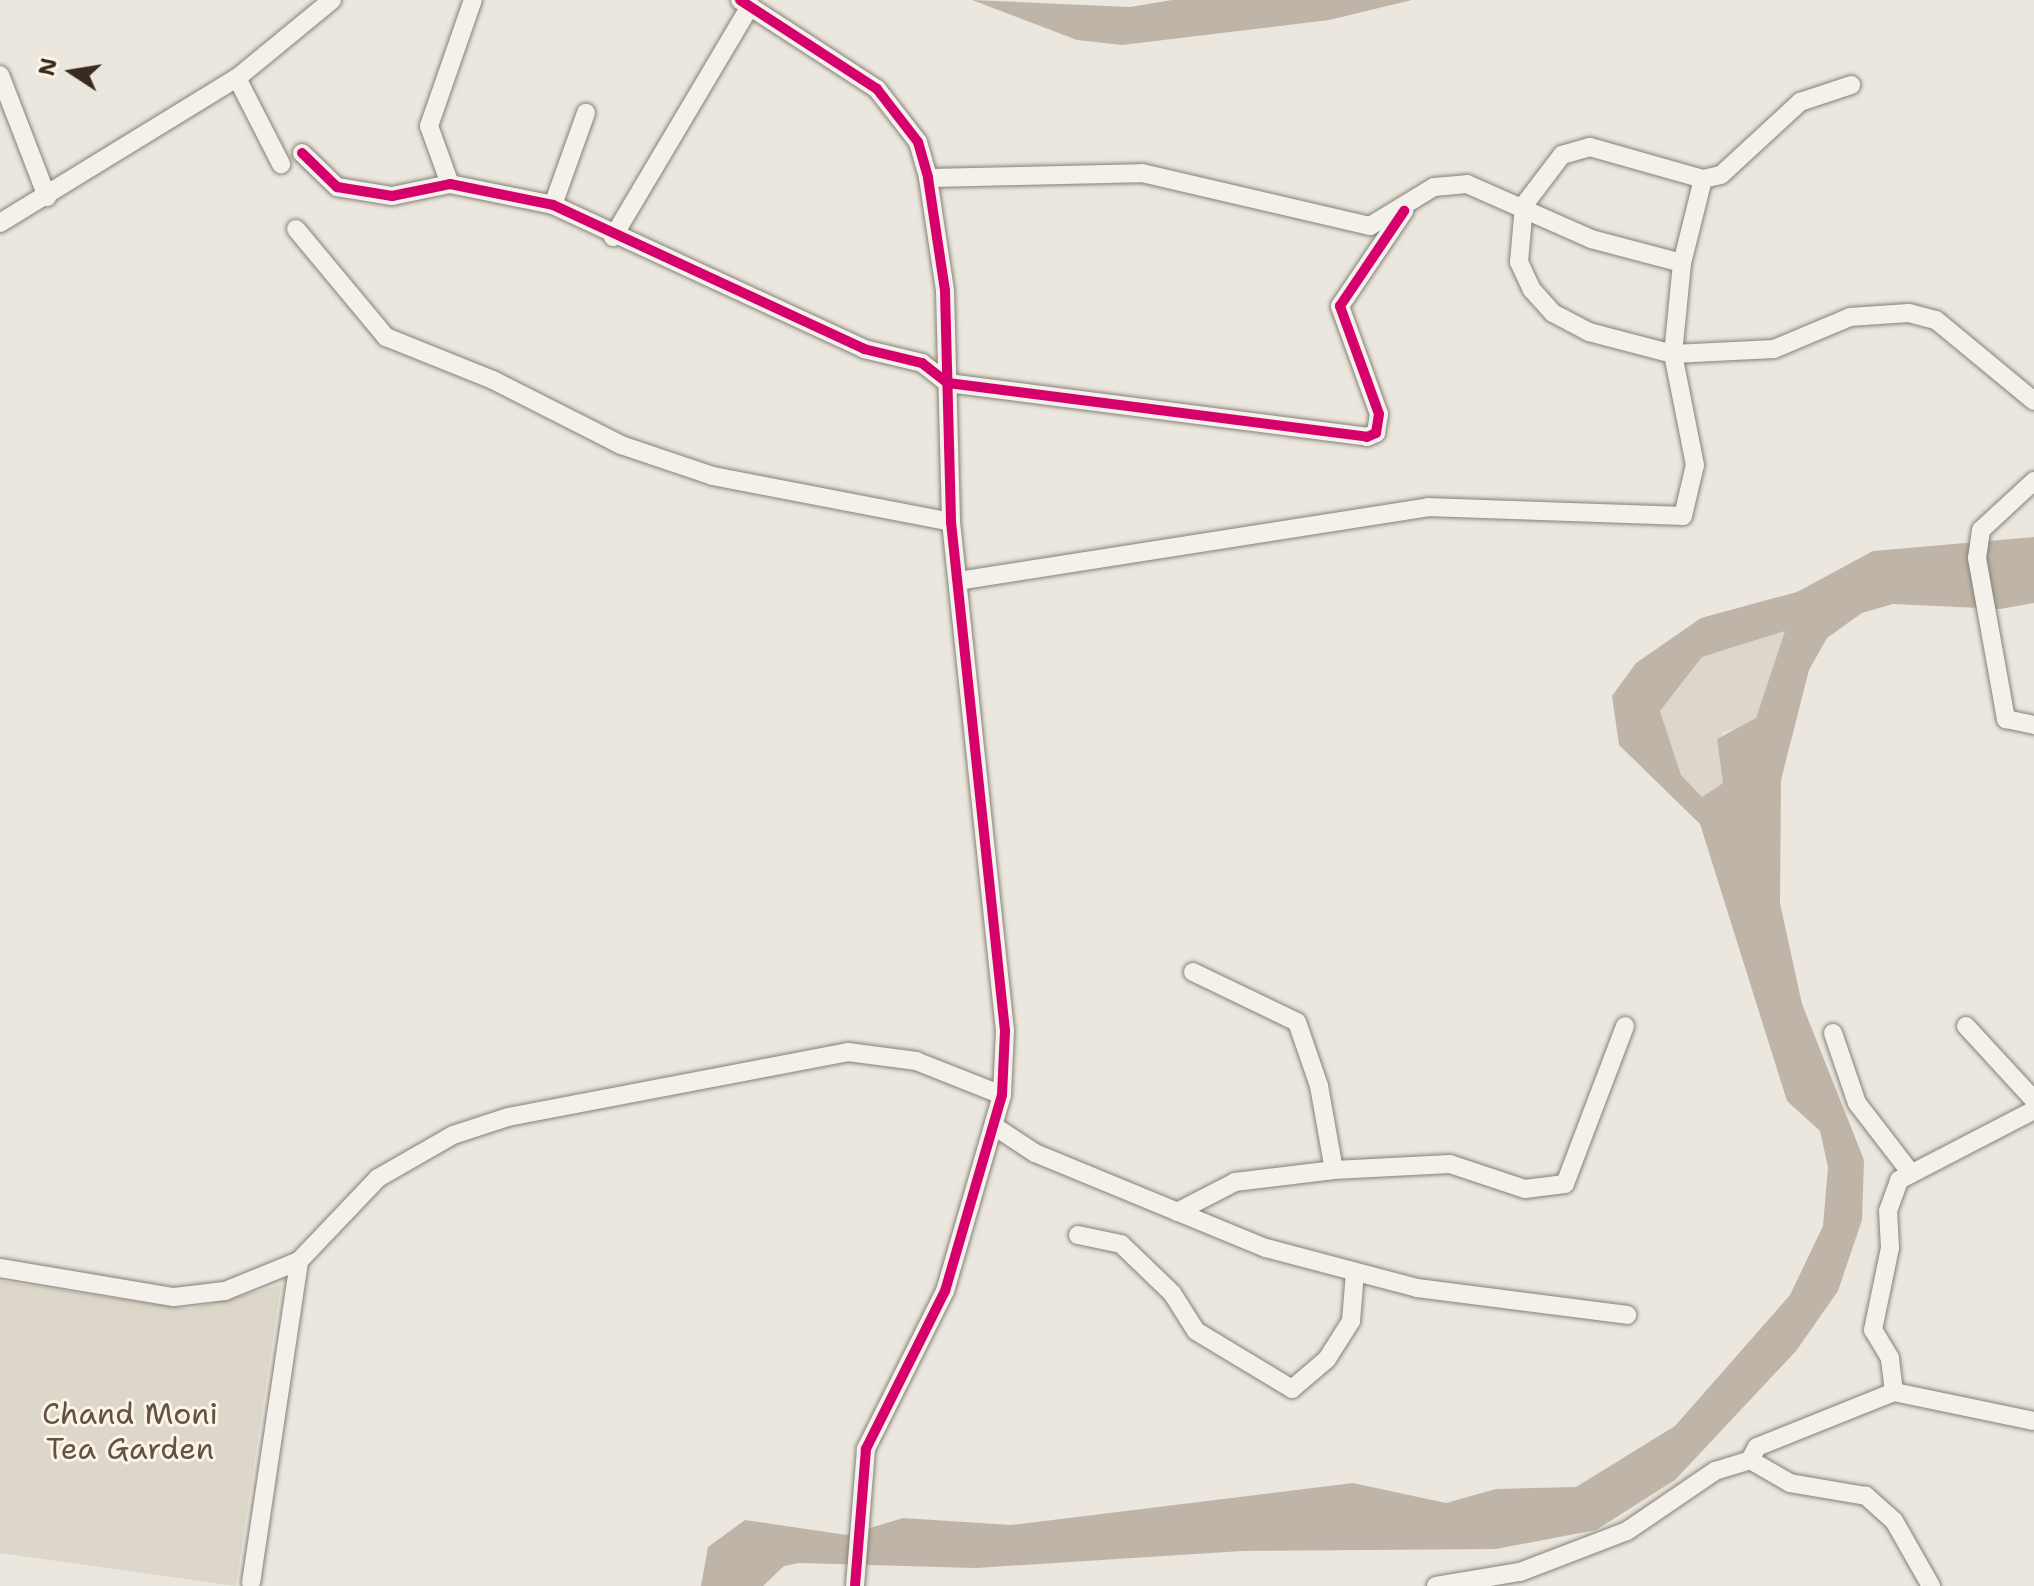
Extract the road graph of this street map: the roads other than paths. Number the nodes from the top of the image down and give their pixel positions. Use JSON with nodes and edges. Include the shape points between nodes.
{"nodes":[{"id":1,"x":332,"y":0,"type":"edge"},
{"id":2,"x":473,"y":0,"type":"edge"},
{"id":3,"x":745,"y":3,"type":"edge"},
{"id":4,"x":0,"y":75,"type":"edge"},
{"id":5,"x":237,"y":78,"type":"junction"},
{"id":6,"x":1851,"y":85,"type":"dead end"},
{"id":7,"x":586,"y":113,"type":"dead end"},
{"id":8,"x":20,"y":133,"type":"junction"},
{"id":9,"x":0,"y":140,"type":"edge"},
{"id":10,"x":302,"y":153,"type":"dead end"},
{"id":11,"x":281,"y":164,"type":"dead end"},
{"id":12,"x":928,"y":178,"type":"junction"},
{"id":13,"x":1703,"y":179,"type":"junction"},
{"id":14,"x":450,"y":184,"type":"junction"},
{"id":15,"x":47,"y":197,"type":"junction"},
{"id":16,"x":553,"y":205,"type":"junction"},
{"id":17,"x":1524,"y":205,"type":"junction"},
{"id":18,"x":1404,"y":211,"type":"junction"},
{"id":19,"x":0,"y":223,"type":"edge"},
{"id":20,"x":296,"y":229,"type":"dead end"},
{"id":21,"x":613,"y":237,"type":"junction"},
{"id":22,"x":1682,"y":263,"type":"junction"},
{"id":23,"x":1673,"y":354,"type":"junction"},
{"id":24,"x":948,"y":383,"type":"junction"},
{"id":25,"x":2034,"y":401,"type":"edge"},
{"id":26,"x":2034,"y":481,"type":"edge"},
{"id":27,"x":951,"y":522,"type":"junction"},
{"id":28,"x":958,"y":581,"type":"junction"},
{"id":29,"x":2034,"y":725,"type":"edge"},
{"id":30,"x":1193,"y":972,"type":"dead end"},
{"id":31,"x":1625,"y":1026,"type":"dead end"},
{"id":32,"x":1966,"y":1026,"type":"dead end"},
{"id":33,"x":1833,"y":1033,"type":"dead end"},
{"id":34,"x":1002,"y":1095,"type":"junction"},
{"id":35,"x":2034,"y":1100,"type":"edge"},
{"id":36,"x":2034,"y":1110,"type":"edge"},
{"id":37,"x":994,"y":1126,"type":"junction"},
{"id":38,"x":1334,"y":1170,"type":"junction"},
{"id":39,"x":1911,"y":1173,"type":"junction"},
{"id":40,"x":1177,"y":1212,"type":"junction"},
{"id":41,"x":1078,"y":1235,"type":"dead end"},
{"id":42,"x":299,"y":1261,"type":"junction"},
{"id":43,"x":0,"y":1268,"type":"edge"},
{"id":44,"x":1355,"y":1272,"type":"junction"},
{"id":45,"x":1627,"y":1315,"type":"dead end"},
{"id":46,"x":1894,"y":1392,"type":"junction"},
{"id":47,"x":2034,"y":1421,"type":"edge"},
{"id":48,"x":1750,"y":1460,"type":"junction"},
{"id":49,"x":251,"y":1583,"type":"dead end"},
{"id":50,"x":855,"y":1586,"type":"edge"},
{"id":51,"x":1436,"y":1586,"type":"edge"},
{"id":52,"x":1931,"y":1586,"type":"edge"}],
"edges":[{"from":1,"to":5,"type":"street"},
{"from":2,"to":14,"type":"street","via":[[429,126]]},
{"from":3,"to":12,"type":"street","via":[[877,89],[918,142]]},
{"from":3,"to":21,"type":"street"},
{"from":4,"to":8,"type":"street"},
{"from":5,"to":11,"type":"street"},
{"from":5,"to":15,"type":"street"},
{"from":6,"to":13,"type":"street","via":[[1800,102],[1721,175]]},
{"from":7,"to":16,"type":"street"},
{"from":8,"to":9,"type":"street"},
{"from":8,"to":15,"type":"street"},
{"from":10,"to":14,"type":"street","via":[[337,187],[392,196]]},
{"from":12,"to":18,"type":"street","via":[[1142,173],[1351,225],[1382,224]]},
{"from":12,"to":24,"type":"street","via":[[945,291]]},
{"from":13,"to":17,"type":"street","via":[[1590,147],[1546,168]]},
{"from":13,"to":22,"type":"street"},
{"from":14,"to":16,"type":"street"},
{"from":15,"to":19,"type":"street"},
{"from":16,"to":21,"type":"street"},
{"from":17,"to":18,"type":"street","via":[[1449,183]]},
{"from":17,"to":22,"type":"street","via":[[1591,239]]},
{"from":17,"to":23,"type":"street","via":[[1519,262],[1553,313],[1589,332]]},
{"from":18,"to":24,"type":"street","via":[[1340,306],[1379,414],[1376,433],[1367,437]]},
{"from":20,"to":27,"type":"street","via":[[386,337],[621,445],[713,476]]},
{"from":21,"to":24,"type":"street","via":[[864,349],[922,363]]},
{"from":22,"to":23,"type":"street"},
{"from":23,"to":25,"type":"street","via":[[1774,349],[1850,317],[1909,313],[1936,320]]},
{"from":23,"to":28,"type":"street","via":[[1695,465],[1683,516],[1428,507]]},
{"from":24,"to":27,"type":"street"},
{"from":26,"to":29,"type":"street","via":[[1981,530],[1977,558],[2006,719]]},
{"from":27,"to":28,"type":"street"},
{"from":28,"to":34,"type":"street","via":[[1005,1031]]},
{"from":30,"to":38,"type":"street","via":[[1297,1022],[1319,1086]]},
{"from":31,"to":38,"type":"street","via":[[1565,1184],[1525,1189],[1450,1164]]},
{"from":32,"to":35,"type":"street"},
{"from":33,"to":39,"type":"street","via":[[1857,1103]]},
{"from":34,"to":37,"type":"street"},
{"from":34,"to":42,"type":"street","via":[[916,1061],[848,1052],[508,1117],[402,1162],[346,1206]]},
{"from":36,"to":39,"type":"street"},
{"from":37,"to":40,"type":"street","via":[[1035,1153]]},
{"from":37,"to":50,"type":"street","via":[[945,1291],[866,1449]]},
{"from":38,"to":40,"type":"street","via":[[1235,1182]]},
{"from":39,"to":46,"type":"street","via":[[1899,1180],[1888,1211],[1890,1248],[1873,1330],[1890,1358]]},
{"from":40,"to":44,"type":"street"},
{"from":41,"to":44,"type":"street","via":[[1121,1244],[1172,1293],[1196,1331],[1292,1389],[1327,1359],[1351,1321]]},
{"from":42,"to":43,"type":"street","via":[[191,1297]]},
{"from":42,"to":49,"type":"street"},
{"from":44,"to":45,"type":"street","via":[[1501,1302]]},
{"from":46,"to":47,"type":"street"},
{"from":46,"to":48,"type":"street","via":[[1757,1447]]},
{"from":48,"to":51,"type":"street","via":[[1715,1471],[1627,1531],[1520,1572]]},
{"from":48,"to":52,"type":"street","via":[[1790,1483],[1866,1496],[1894,1521]]}]}
